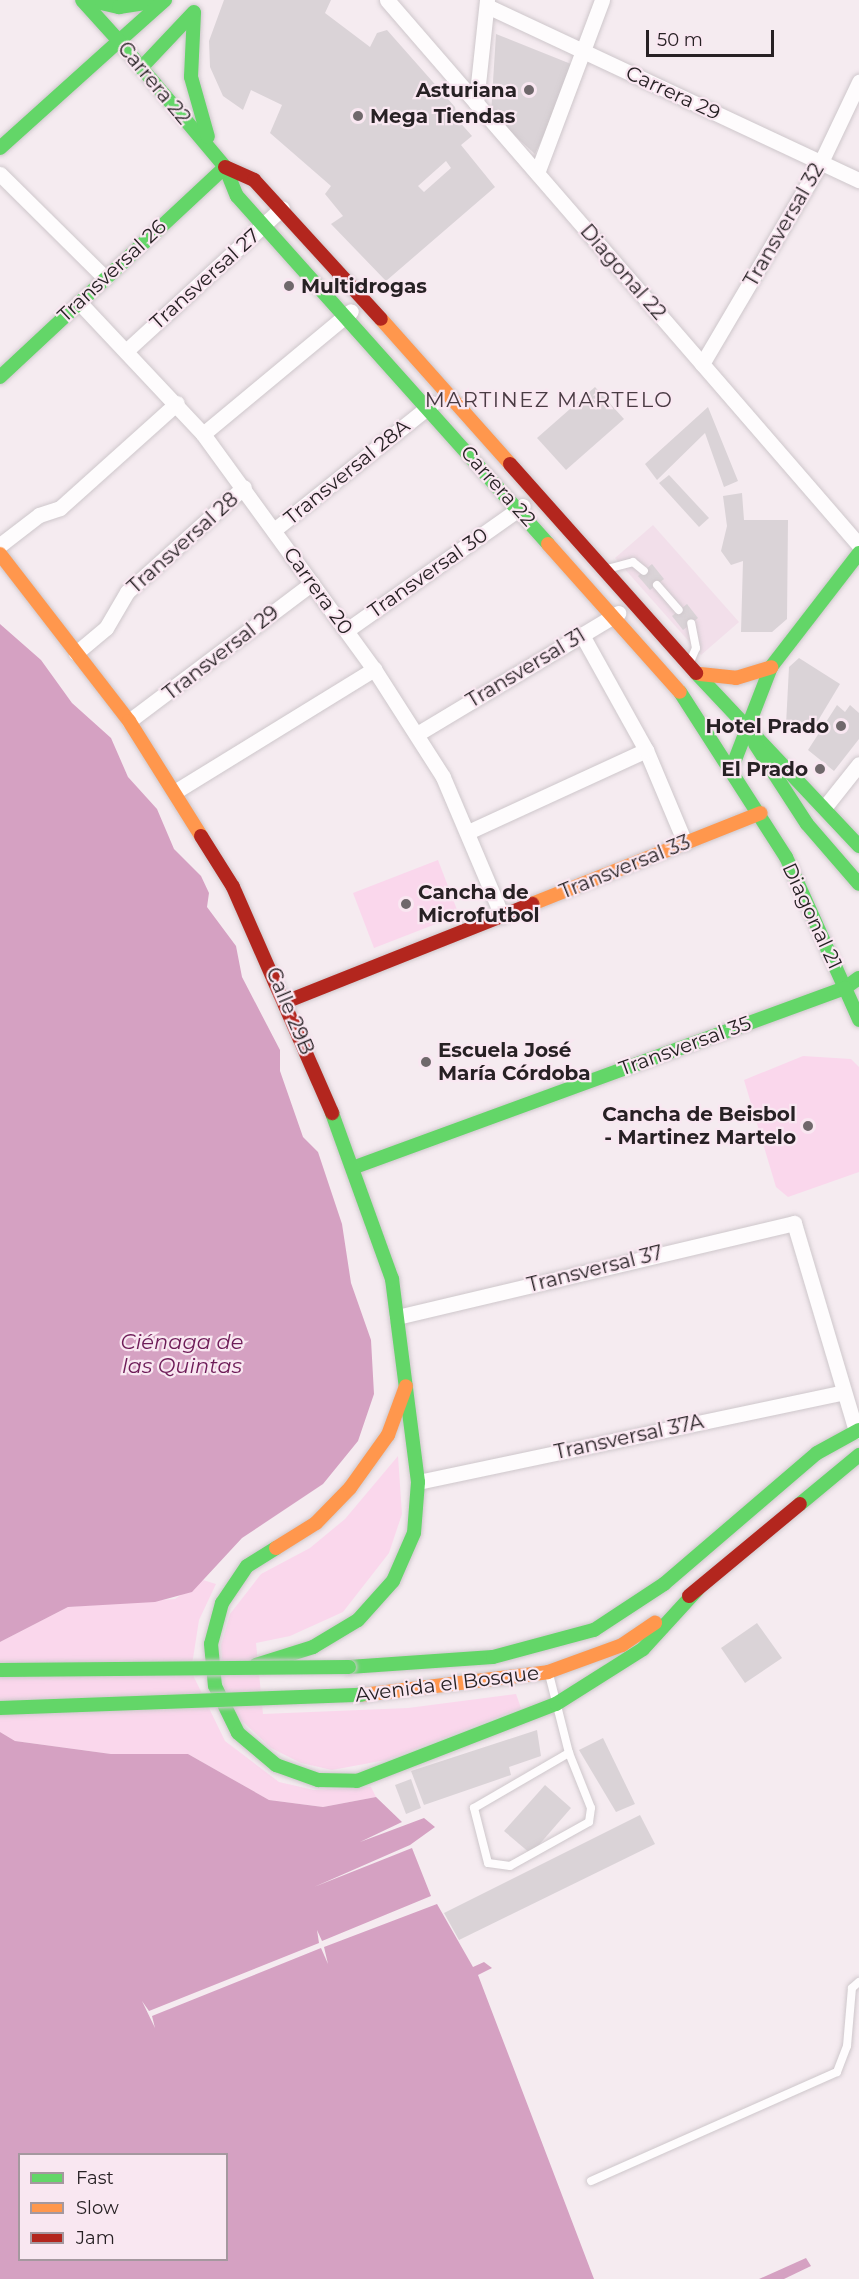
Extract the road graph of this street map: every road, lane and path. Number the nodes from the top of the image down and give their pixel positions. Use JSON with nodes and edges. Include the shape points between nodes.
{"nodes":[{"id":1,"x":82,"y":0,"type":"edge"},
{"id":2,"x":88,"y":0,"type":"edge"},
{"id":3,"x":164,"y":0,"type":"edge"},
{"id":4,"x":202,"y":0,"type":"edge"},
{"id":5,"x":387,"y":0,"type":"edge"},
{"id":6,"x":602,"y":0,"type":"edge"},
{"id":7,"x":487,"y":3,"type":"edge"},
{"id":8,"x":194,"y":13,"type":"junction"},
{"id":9,"x":119,"y":41,"type":"junction"},
{"id":10,"x":585,"y":53,"type":"junction"},
{"id":11,"x":141,"y":68,"type":"junction"},
{"id":12,"x":859,"y":82,"type":"edge"},
{"id":13,"x":476,"y":103,"type":"junction"},
{"id":14,"x":0,"y":148,"type":"edge"},
{"id":15,"x":821,"y":162,"type":"junction"},
{"id":16,"x":225,"y":167,"type":"junction"},
{"id":17,"x":537,"y":173,"type":"junction"},
{"id":18,"x":0,"y":174,"type":"edge"},
{"id":19,"x":859,"y":180,"type":"edge"},
{"id":20,"x":282,"y":208,"type":"junction"},
{"id":21,"x":265,"y":224,"type":"junction"},
{"id":22,"x":105,"y":278,"type":"junction"},
{"id":23,"x":364,"y":299,"type":"junction"},
{"id":24,"x":79,"y":302,"type":"junction"},
{"id":25,"x":345,"y":315,"type":"junction"},
{"id":26,"x":127,"y":350,"type":"junction"},
{"id":27,"x":702,"y":364,"type":"junction"},
{"id":28,"x":0,"y":377,"type":"edge"},
{"id":29,"x":446,"y":391,"type":"junction"},
{"id":30,"x":177,"y":403,"type":"junction"},
{"id":31,"x":428,"y":408,"type":"junction"},
{"id":32,"x":203,"y":434,"type":"junction"},
{"id":33,"x":244,"y":488,"type":"junction"},
{"id":34,"x":538,"y":494,"type":"junction"},
{"id":35,"x":518,"y":509,"type":"junction"},
{"id":36,"x":274,"y":530,"type":"junction"},
{"id":37,"x":0,"y":545,"type":"edge"},
{"id":38,"x":859,"y":545,"type":"edge"},
{"id":39,"x":859,"y":553,"type":"edge"},
{"id":40,"x":0,"y":554,"type":"edge"},
{"id":41,"x":606,"y":569,"type":"junction"},
{"id":42,"x":644,"y":571,"type":"dead end"},
{"id":43,"x":312,"y":583,"type":"junction"},
{"id":44,"x":657,"y":585,"type":"dead end"},
{"id":45,"x":635,"y":602,"type":"junction"},
{"id":46,"x":679,"y":610,"type":"dead end"},
{"id":47,"x":613,"y":616,"type":"junction"},
{"id":48,"x":691,"y":623,"type":"dead end"},
{"id":49,"x":347,"y":630,"type":"junction"},
{"id":50,"x":582,"y":635,"type":"junction"},
{"id":51,"x":76,"y":653,"type":"junction"},
{"id":52,"x":690,"y":663,"type":"junction"},
{"id":53,"x":771,"y":667,"type":"junction"},
{"id":54,"x":374,"y":669,"type":"junction"},
{"id":55,"x":700,"y":674,"type":"junction"},
{"id":56,"x":129,"y":721,"type":"junction"},
{"id":57,"x":749,"y":733,"type":"junction"},
{"id":58,"x":417,"y":734,"type":"junction"},
{"id":59,"x":646,"y":750,"type":"junction"},
{"id":60,"x":859,"y":764,"type":"edge"},
{"id":61,"x":732,"y":765,"type":"junction"},
{"id":62,"x":176,"y":791,"type":"junction"},
{"id":63,"x":824,"y":808,"type":"junction"},
{"id":64,"x":761,"y":813,"type":"junction"},
{"id":65,"x":807,"y":824,"type":"junction"},
{"id":66,"x":844,"y":830,"type":"junction"},
{"id":67,"x":468,"y":832,"type":"junction"},
{"id":68,"x":685,"y":843,"type":"junction"},
{"id":69,"x":859,"y":846,"type":"edge"},
{"id":70,"x":859,"y":884,"type":"edge"},
{"id":71,"x":502,"y":916,"type":"junction"},
{"id":72,"x":859,"y":978,"type":"edge"},
{"id":73,"x":845,"y":988,"type":"junction"},
{"id":74,"x":288,"y":1001,"type":"junction"},
{"id":75,"x":859,"y":1020,"type":"edge"},
{"id":76,"x":355,"y":1167,"type":"junction"},
{"id":77,"x":397,"y":1317,"type":"junction"},
{"id":78,"x":407,"y":1381,"type":"junction"},
{"id":79,"x":841,"y":1393,"type":"junction"},
{"id":80,"x":857,"y":1431,"type":"edge"},
{"id":81,"x":859,"y":1455,"type":"edge"},
{"id":82,"x":418,"y":1482,"type":"junction"},
{"id":83,"x":698,"y":1589,"type":"junction"},
{"id":84,"x":253,"y":1666,"type":"junction"},
{"id":85,"x":0,"y":1670,"type":"edge"},
{"id":86,"x":548,"y":1672,"type":"junction"},
{"id":87,"x":556,"y":1704,"type":"junction"},
{"id":88,"x":0,"y":1708,"type":"edge"},
{"id":89,"x":569,"y":1753,"type":"junction"},
{"id":90,"x":859,"y":1982,"type":"edge"},
{"id":91,"x":591,"y":2181,"type":"dead end"}],
"edges":[{"from":1,"to":9,"type":"main road","name":"Carrera 22"},
{"from":2,"to":3,"type":"main road","via":[[119,7]]},
{"from":3,"to":9,"type":"main road"},
{"from":4,"to":8,"type":"main road"},
{"from":5,"to":13,"type":"street","name":"Diagonal 22"},
{"from":6,"to":10,"type":"street"},
{"from":7,"to":10,"type":"street","name":"Carrera 29"},
{"from":7,"to":13,"type":"street"},
{"from":8,"to":11,"type":"main road"},
{"from":8,"to":16,"type":"main road","via":[[190,45],[195,98]]},
{"from":9,"to":11,"type":"main road","name":"Carrera 22"},
{"from":9,"to":14,"type":"main road"},
{"from":10,"to":15,"type":"street","name":"Carrera 29"},
{"from":10,"to":17,"type":"street"},
{"from":11,"to":16,"type":"main road","name":"Carrera 22"},
{"from":12,"to":15,"type":"street","name":"Transversal 32"},
{"from":13,"to":17,"type":"street","name":"Diagonal 22"},
{"from":15,"to":19,"type":"street","name":"Carrera 29"},
{"from":15,"to":27,"type":"street","name":"Transversal 32"},
{"from":16,"to":20,"type":"main road","name":"Carrera 22","via":[[255,180]]},
{"from":16,"to":21,"type":"main road","name":"Carrera 22","via":[[237,196]]},
{"from":16,"to":22,"type":"main road","name":"Transversal 26"},
{"from":17,"to":27,"type":"street","name":"Diagonal 22"},
{"from":18,"to":22,"type":"street"},
{"from":20,"to":21,"type":"street","name":"Transversal 27"},
{"from":20,"to":23,"type":"main road","name":"Carrera 22"},
{"from":21,"to":25,"type":"main road","name":"Carrera 22"},
{"from":21,"to":26,"type":"street","name":"Transversal 27"},
{"from":22,"to":24,"type":"main road","name":"Transversal 26"},
{"from":23,"to":25,"type":"street"},
{"from":23,"to":29,"type":"main road","name":"Carrera 22"},
{"from":24,"to":26,"type":"street","name":"Carrera 20"},
{"from":24,"to":28,"type":"main road","name":"Transversal 26"},
{"from":25,"to":31,"type":"main road","name":"Carrera 22"},
{"from":25,"to":32,"type":"street"},
{"from":26,"to":30,"type":"street","name":"Carrera 20"},
{"from":27,"to":38,"type":"street","name":"Diagonal 22"},
{"from":29,"to":31,"type":"street","name":"Transversal 28A"},
{"from":29,"to":34,"type":"main road","name":"Carrera 22"},
{"from":30,"to":32,"type":"street","name":"Carrera 20"},
{"from":30,"to":37,"type":"street","via":[[60,508],[39,515]]},
{"from":31,"to":35,"type":"main road","name":"Carrera 22"},
{"from":31,"to":36,"type":"street","name":"Transversal 28A"},
{"from":32,"to":33,"type":"street","name":"Carrera 20"},
{"from":33,"to":36,"type":"street","name":"Carrera 20"},
{"from":33,"to":51,"type":"street","name":"Transversal 28","via":[[127,592],[106,628]]},
{"from":34,"to":35,"type":"street","name":"Transversal 30"},
{"from":34,"to":41,"type":"main road","name":"Carrera 22"},
{"from":35,"to":47,"type":"main road","name":"Carrera 22"},
{"from":35,"to":49,"type":"street","name":"Transversal 30"},
{"from":36,"to":43,"type":"street","name":"Carrera 20"},
{"from":39,"to":53,"type":"main road"},
{"from":40,"to":51,"type":"main road","name":"Calle 29B"},
{"from":41,"to":42,"type":"lane","via":[[633,562]]},
{"from":41,"to":45,"type":"main road","name":"Carrera 22"},
{"from":43,"to":49,"type":"street","name":"Carrera 20"},
{"from":43,"to":56,"type":"street","name":"Transversal 29"},
{"from":44,"to":46,"type":"lane"},
{"from":45,"to":47,"type":"street","name":"Transversal 31"},
{"from":45,"to":52,"type":"main road","name":"Carrera 22"},
{"from":47,"to":50,"type":"street","name":"Transversal 31"},
{"from":47,"to":61,"type":"main road","name":"Carrera 22","via":[[693,706]]},
{"from":48,"to":52,"type":"lane","via":[[696,648]]},
{"from":49,"to":54,"type":"street","name":"Carrera 20"},
{"from":50,"to":58,"type":"street","name":"Transversal 31"},
{"from":50,"to":59,"type":"street"},
{"from":51,"to":56,"type":"main road","name":"Calle 29B"},
{"from":52,"to":55,"type":"main road","name":"Carrera 22"},
{"from":53,"to":55,"type":"main road","via":[[736,678]]},
{"from":53,"to":57,"type":"main road"},
{"from":54,"to":58,"type":"street","name":"Carrera 20"},
{"from":54,"to":62,"type":"street"},
{"from":55,"to":57,"type":"main road","name":"Carrera 22"},
{"from":56,"to":62,"type":"main road","name":"Calle 29B"},
{"from":57,"to":61,"type":"main road"},
{"from":57,"to":63,"type":"main road","name":"Carrera 22","via":[[789,766]]},
{"from":57,"to":65,"type":"main road","name":"Carrera 22"},
{"from":58,"to":67,"type":"street","name":"Carrera 20"},
{"from":59,"to":67,"type":"street"},
{"from":59,"to":68,"type":"street"},
{"from":60,"to":63,"type":"street"},
{"from":61,"to":64,"type":"main road","name":"Carrera 22"},
{"from":62,"to":74,"type":"main road","name":"Calle 29B","via":[[233,887]]},
{"from":63,"to":66,"type":"main road","name":"Carrera 22"},
{"from":64,"to":65,"type":"main road"},
{"from":64,"to":68,"type":"main road","name":"Transversal 33"},
{"from":64,"to":73,"type":"main road","name":"Diagonal 21","via":[[808,902]]},
{"from":65,"to":66,"type":"main road"},
{"from":65,"to":70,"type":"main road","name":"Carrera 22"},
{"from":66,"to":69,"type":"main road","name":"Carrera 22"},
{"from":67,"to":71,"type":"street","name":"Carrera 20"},
{"from":68,"to":71,"type":"main road","name":"Transversal 33"},
{"from":71,"to":74,"type":"main road","name":"Transversal 33"},
{"from":72,"to":73,"type":"main road","name":"Transversal 35"},
{"from":73,"to":75,"type":"main road","name":"Diagonal 21"},
{"from":73,"to":76,"type":"main road","name":"Transversal 35"},
{"from":74,"to":76,"type":"main road","name":"Calle 29B"},
{"from":76,"to":77,"type":"main road","name":"Calle 29B","via":[[381,1238]]},
{"from":77,"to":78,"type":"main road","name":"Calle 29B"},
{"from":77,"to":79,"type":"street","name":"Transversal 37","via":[[794,1223]]},
{"from":78,"to":82,"type":"main road","name":"Calle 29B"},
{"from":78,"to":87,"type":"main road","via":[[388,1435],[350,1488],[316,1523],[264,1551],[227,1593],[211,1644],[215,1686],[226,1714],[254,1750],[276,1766],[338,1783],[384,1772]]},
{"from":79,"to":80,"type":"street"},
{"from":79,"to":82,"type":"street","name":"Transversal 37A"},
{"from":80,"to":84,"type":"main road","name":"Avenida el Bosque","bridge":true,"via":[[818,1453],[664,1584],[594,1630],[546,1647],[493,1657],[349,1667]]},
{"from":81,"to":83,"type":"main road","name":"Avenida el Bosque"},
{"from":82,"to":84,"type":"main road","name":"Calle 29B","via":[[414,1533],[393,1581],[358,1620],[313,1647]]},
{"from":83,"to":86,"type":"main road","name":"Avenida el Bosque","via":[[622,1645]]},
{"from":83,"to":87,"type":"main road","via":[[643,1649]]},
{"from":84,"to":85,"type":"main road","name":"Avenida el Bosque","bridge":true},
{"from":86,"to":87,"type":"lane"},
{"from":86,"to":88,"type":"main road","name":"Avenida el Bosque","bridge":true,"via":[[362,1695]]},
{"from":87,"to":89,"type":"lane"},
{"from":89,"to":89,"type":"lane","via":[[591,1808],[589,1822],[510,1866],[488,1863],[474,1808]]},
{"from":90,"to":91,"type":"lane","via":[[852,1988],[847,2046],[837,2072]]}]}
